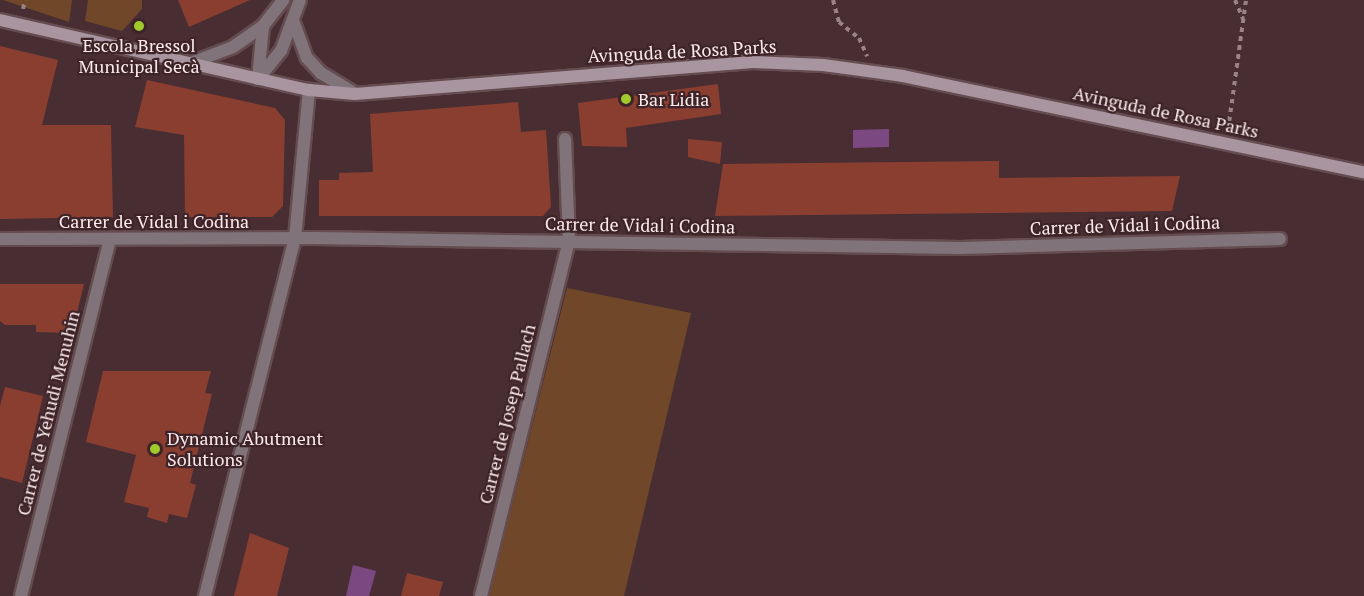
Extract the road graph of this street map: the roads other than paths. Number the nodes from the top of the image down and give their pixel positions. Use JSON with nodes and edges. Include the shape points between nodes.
{"nodes":[{"id":1,"x":283,"y":0,"type":"edge"},
{"id":2,"x":300,"y":0,"type":"edge"},
{"id":3,"x":0,"y":20,"type":"edge"},
{"id":4,"x":294,"y":22,"type":"junction"},
{"id":5,"x":263,"y":26,"type":"junction"},
{"id":6,"x":188,"y":64,"type":"junction"},
{"id":7,"x":258,"y":79,"type":"junction"},
{"id":8,"x":309,"y":90,"type":"junction"},
{"id":9,"x":355,"y":94,"type":"junction"},
{"id":10,"x":564,"y":139,"type":"dead end"},
{"id":11,"x":1364,"y":172,"type":"edge"},
{"id":12,"x":295,"y":238,"type":"junction"},
{"id":13,"x":0,"y":239,"type":"edge"},
{"id":14,"x":110,"y":239,"type":"junction"},
{"id":15,"x":1280,"y":239,"type":"dead end"},
{"id":16,"x":569,"y":241,"type":"junction"},
{"id":17,"x":21,"y":596,"type":"edge"},
{"id":18,"x":205,"y":596,"type":"edge"},
{"id":19,"x":481,"y":596,"type":"edge"}],
"edges":[{"from":1,"to":5,"type":"street"},
{"from":2,"to":4,"type":"street"},
{"from":3,"to":6,"type":"main road","name":"Avinguda de Rosa Parks"},
{"from":4,"to":7,"type":"street","via":[[281,51]]},
{"from":4,"to":9,"type":"street","via":[[307,58],[321,73]]},
{"from":5,"to":6,"type":"street","via":[[216,56]]},
{"from":5,"to":7,"type":"street"},
{"from":6,"to":7,"type":"main road","name":"Avinguda de Rosa Parks"},
{"from":7,"to":8,"type":"main road","name":"Avinguda de Rosa Parks"},
{"from":8,"to":9,"type":"main road","name":"Avinguda de Rosa Parks"},
{"from":8,"to":12,"type":"street"},
{"from":9,"to":11,"type":"main road","name":"Avinguda de Rosa Parks","via":[[753,62],[872,71]]},
{"from":10,"to":16,"type":"street","name":"Carrer de Josep Pallach"},
{"from":12,"to":14,"type":"street","name":"Carrer de Vidal i Codina"},
{"from":12,"to":16,"type":"street","name":"Carrer de Vidal i Codina"},
{"from":12,"to":18,"type":"street"},
{"from":13,"to":14,"type":"street","name":"Carrer de Vidal i Codina"},
{"from":14,"to":17,"type":"street","name":"Carrer de Yehudi Menuhin"},
{"from":15,"to":16,"type":"street","name":"Carrer de Vidal i Codina","via":[[960,248]]},
{"from":16,"to":19,"type":"street","name":"Carrer de Josep Pallach"}]}
